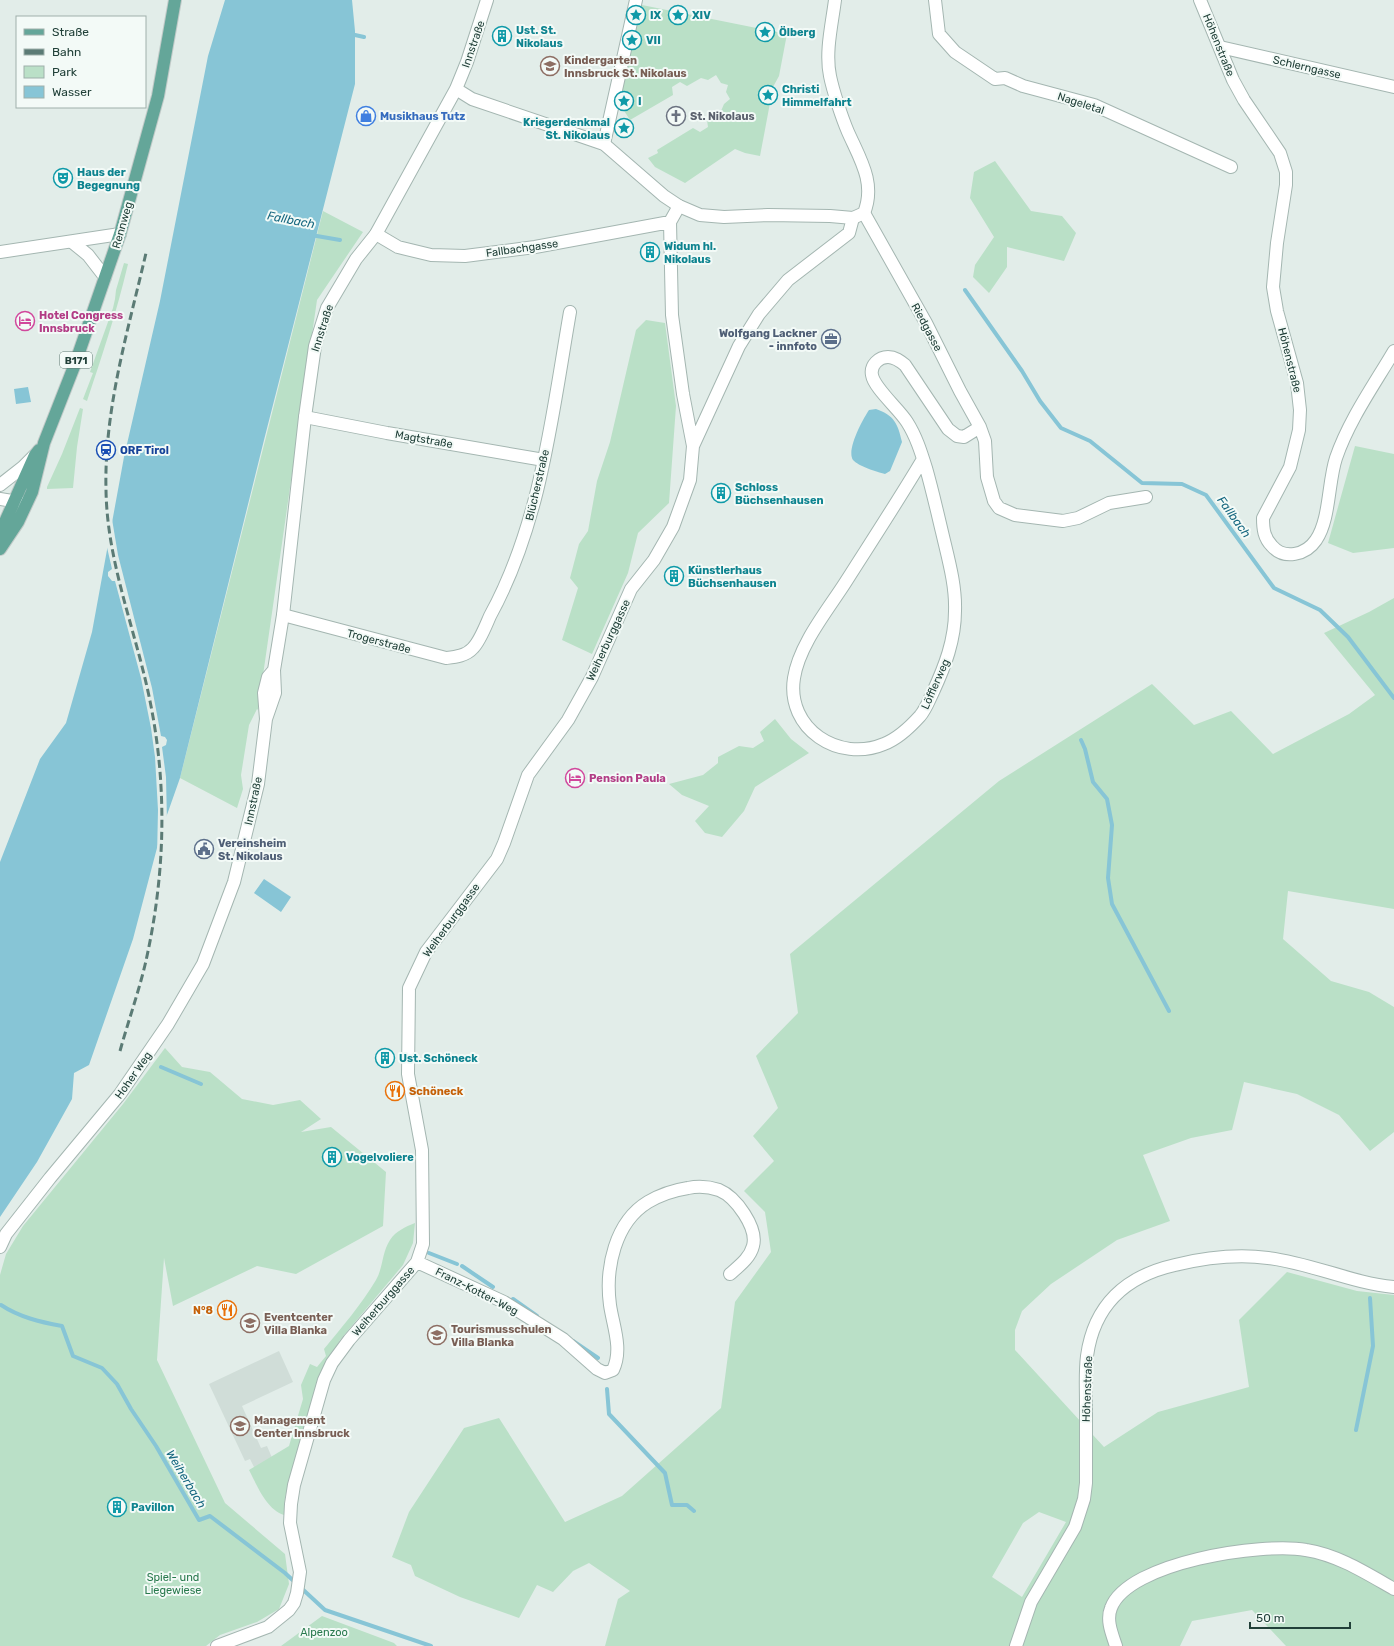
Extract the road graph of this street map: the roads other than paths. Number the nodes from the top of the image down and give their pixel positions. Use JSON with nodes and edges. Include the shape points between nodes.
{"nodes":[{"id":1,"x":176,"y":0,"type":"edge"},
{"id":2,"x":487,"y":0,"type":"edge"},
{"id":3,"x":636,"y":0,"type":"edge"},
{"id":4,"x":835,"y":0,"type":"edge"},
{"id":5,"x":935,"y":0,"type":"edge"},
{"id":6,"x":1200,"y":0,"type":"edge"},
{"id":7,"x":1220,"y":47,"type":"junction"},
{"id":8,"x":1394,"y":87,"type":"edge"},
{"id":9,"x":456,"y":89,"type":"junction"},
{"id":10,"x":604,"y":144,"type":"junction"},
{"id":11,"x":1231,"y":166,"type":"dead end"},
{"id":12,"x":679,"y":206,"type":"junction"},
{"id":13,"x":858,"y":216,"type":"junction"},
{"id":14,"x":670,"y":222,"type":"junction"},
{"id":15,"x":120,"y":234,"type":"junction"},
{"id":16,"x":376,"y":234,"type":"junction"},
{"id":17,"x":72,"y":242,"type":"junction"},
{"id":18,"x":0,"y":252,"type":"edge"},
{"id":19,"x":105,"y":277,"type":"junction"},
{"id":20,"x":570,"y":312,"type":"dead end"},
{"id":21,"x":1394,"y":351,"type":"edge"},
{"id":22,"x":305,"y":417,"type":"junction"},
{"id":23,"x":980,"y":427,"type":"junction"},
{"id":24,"x":44,"y":443,"type":"junction"},
{"id":25,"x":693,"y":446,"type":"junction"},
{"id":26,"x":35,"y":455,"type":"junction"},
{"id":27,"x":924,"y":459,"type":"junction"},
{"id":28,"x":544,"y":460,"type":"junction"},
{"id":29,"x":0,"y":485,"type":"edge"},
{"id":30,"x":1146,"y":497,"type":"dead end"},
{"id":31,"x":0,"y":499,"type":"edge"},
{"id":32,"x":14,"y":501,"type":"junction"},
{"id":33,"x":28,"y":503,"type":"junction"},
{"id":34,"x":0,"y":534,"type":"edge"},
{"id":35,"x":0,"y":549,"type":"edge"},
{"id":36,"x":283,"y":615,"type":"junction"},
{"id":37,"x":473,"y":648,"type":"joint"},
{"id":38,"x":234,"y":882,"type":"joint"},
{"id":39,"x":0,"y":1247,"type":"edge"},
{"id":40,"x":417,"y":1262,"type":"junction"},
{"id":41,"x":730,"y":1274,"type":"dead end"},
{"id":42,"x":1394,"y":1287,"type":"edge"},
{"id":43,"x":1394,"y":1589,"type":"edge"},
{"id":44,"x":217,"y":1646,"type":"edge"},
{"id":45,"x":1016,"y":1646,"type":"edge"},
{"id":46,"x":1116,"y":1646,"type":"edge"}],
"edges":[{"from":1,"to":15,"type":"main road","name":"Rennweg","number":"B171","via":[[158,96]]},
{"from":2,"to":9,"type":"street","name":"Innstraße"},
{"from":3,"to":10,"type":"street"},
{"from":4,"to":13,"type":"street","via":[[829,53],[830,76],[848,132],[868,177],[866,207]]},
{"from":5,"to":11,"type":"street","name":"Nageletal","via":[[939,34],[955,52],[995,79],[1005,78],[1023,86],[1094,105]]},
{"from":6,"to":7,"type":"street","name":"Höhenstraße"},
{"from":7,"to":8,"type":"street","name":"Schlerngasse"},
{"from":7,"to":21,"type":"street","name":"Höhenstraße","via":[[1233,80],[1280,153],[1286,172],[1273,287],[1297,383],[1300,414],[1298,440],[1290,467],[1263,518],[1267,540],[1279,552],[1286,555],[1301,553],[1315,542],[1323,522],[1341,446],[1357,413]]},
{"from":9,"to":10,"type":"street","via":[[472,100]]},
{"from":9,"to":16,"type":"street","name":"Innstraße"},
{"from":10,"to":12,"type":"street"},
{"from":12,"to":13,"type":"street","via":[[700,214],[724,218],[768,215]]},
{"from":12,"to":14,"type":"street"},
{"from":13,"to":23,"type":"street","name":"Riedgasse","via":[[926,323]]},
{"from":13,"to":25,"type":"street","name":"Weiherburggasse","via":[[849,233],[788,280],[759,314],[739,346]]},
{"from":14,"to":16,"type":"street","name":"Fallbachgasse","via":[[535,248],[464,256],[431,255],[398,247]]},
{"from":14,"to":25,"type":"street","name":"Weiherburggasse","via":[[672,315]]},
{"from":15,"to":17,"type":"street"},
{"from":15,"to":19,"type":"main road","name":"Rennweg","number":"B171"},
{"from":16,"to":22,"type":"street","name":"Innstraße","via":[[356,259],[327,308],[315,346]]},
{"from":17,"to":18,"type":"street"},
{"from":17,"to":19,"type":"street","via":[[88,255]]},
{"from":19,"to":24,"type":"main road","name":"Rennweg","number":"B171"},
{"from":20,"to":28,"type":"street","name":"Blücherstraße"},
{"from":22,"to":28,"type":"street","name":"Magtstraße"},
{"from":22,"to":36,"type":"street","name":"Innstraße"},
{"from":23,"to":27,"type":"street","name":"Löfflerweg","via":[[967,435],[957,436],[948,429],[905,365],[894,358],[878,360],[871,370],[874,382],[906,421]]},
{"from":23,"to":30,"type":"street","name":"Riedgasse","via":[[985,441],[987,477],[994,501],[1003,510],[1063,521],[1078,518],[1110,503]]},
{"from":24,"to":26,"type":"main road","name":"Rennweg","number":"B171"},
{"from":24,"to":33,"type":"main road","name":"Rennweg","number":"B171"},
{"from":25,"to":40,"type":"street","name":"Weiherburggasse","via":[[690,480],[673,527],[654,560],[631,589],[592,676],[568,720],[528,775],[497,859],[426,952],[409,988],[408,1074],[422,1150],[423,1244]]},
{"from":26,"to":29,"type":"street"},
{"from":26,"to":32,"type":"main road","name":"Rennweg","number":"B171"},
{"from":27,"to":27,"type":"street","name":"Löfflerweg","via":[[953,582],[954,633],[949,654],[924,711],[909,727],[883,744],[859,749],[843,748],[815,734],[798,713],[793,688],[796,665],[812,633]]},
{"from":28,"to":37,"type":"street","name":"Blücherstraße","via":[[524,538],[500,598]]},
{"from":31,"to":32,"type":"street"},
{"from":32,"to":33,"type":"street"},
{"from":32,"to":34,"type":"main road","name":"Rennweg","number":"B171"},
{"from":33,"to":35,"type":"main road","name":"Rennweg","number":"B171"},
{"from":36,"to":37,"type":"street","name":"Trogerstraße","via":[[446,658],[459,657]]},
{"from":36,"to":38,"type":"street","name":"Innstraße","via":[[274,670],[275,693],[266,719],[258,784]]},
{"from":38,"to":39,"type":"street","name":"Hoher Weg","via":[[203,964],[168,1024],[120,1094],[6,1234]]},
{"from":40,"to":41,"type":"street","name":"Franz-Kotter-Weg","via":[[504,1302],[563,1339],[605,1374],[613,1370],[617,1356],[610,1303],[611,1262],[624,1227],[640,1208],[666,1194],[690,1188],[709,1188],[726,1194],[745,1215],[753,1231],[754,1240],[748,1256]]},
{"from":40,"to":44,"type":"street","name":"Weiherburggasse","via":[[350,1340],[332,1363],[324,1380],[291,1504],[290,1524],[300,1577],[294,1603],[268,1627]]},
{"from":42,"to":45,"type":"street","name":"Höhenstraße","via":[[1268,1258],[1234,1257],[1185,1262],[1159,1268],[1139,1278],[1112,1298],[1097,1320],[1088,1354],[1084,1499],[1075,1528],[1031,1602]]},
{"from":43,"to":46,"type":"street","via":[[1353,1566],[1307,1550],[1265,1548],[1202,1557],[1136,1582],[1116,1598],[1110,1608],[1110,1614],[1111,1631]]}]}
